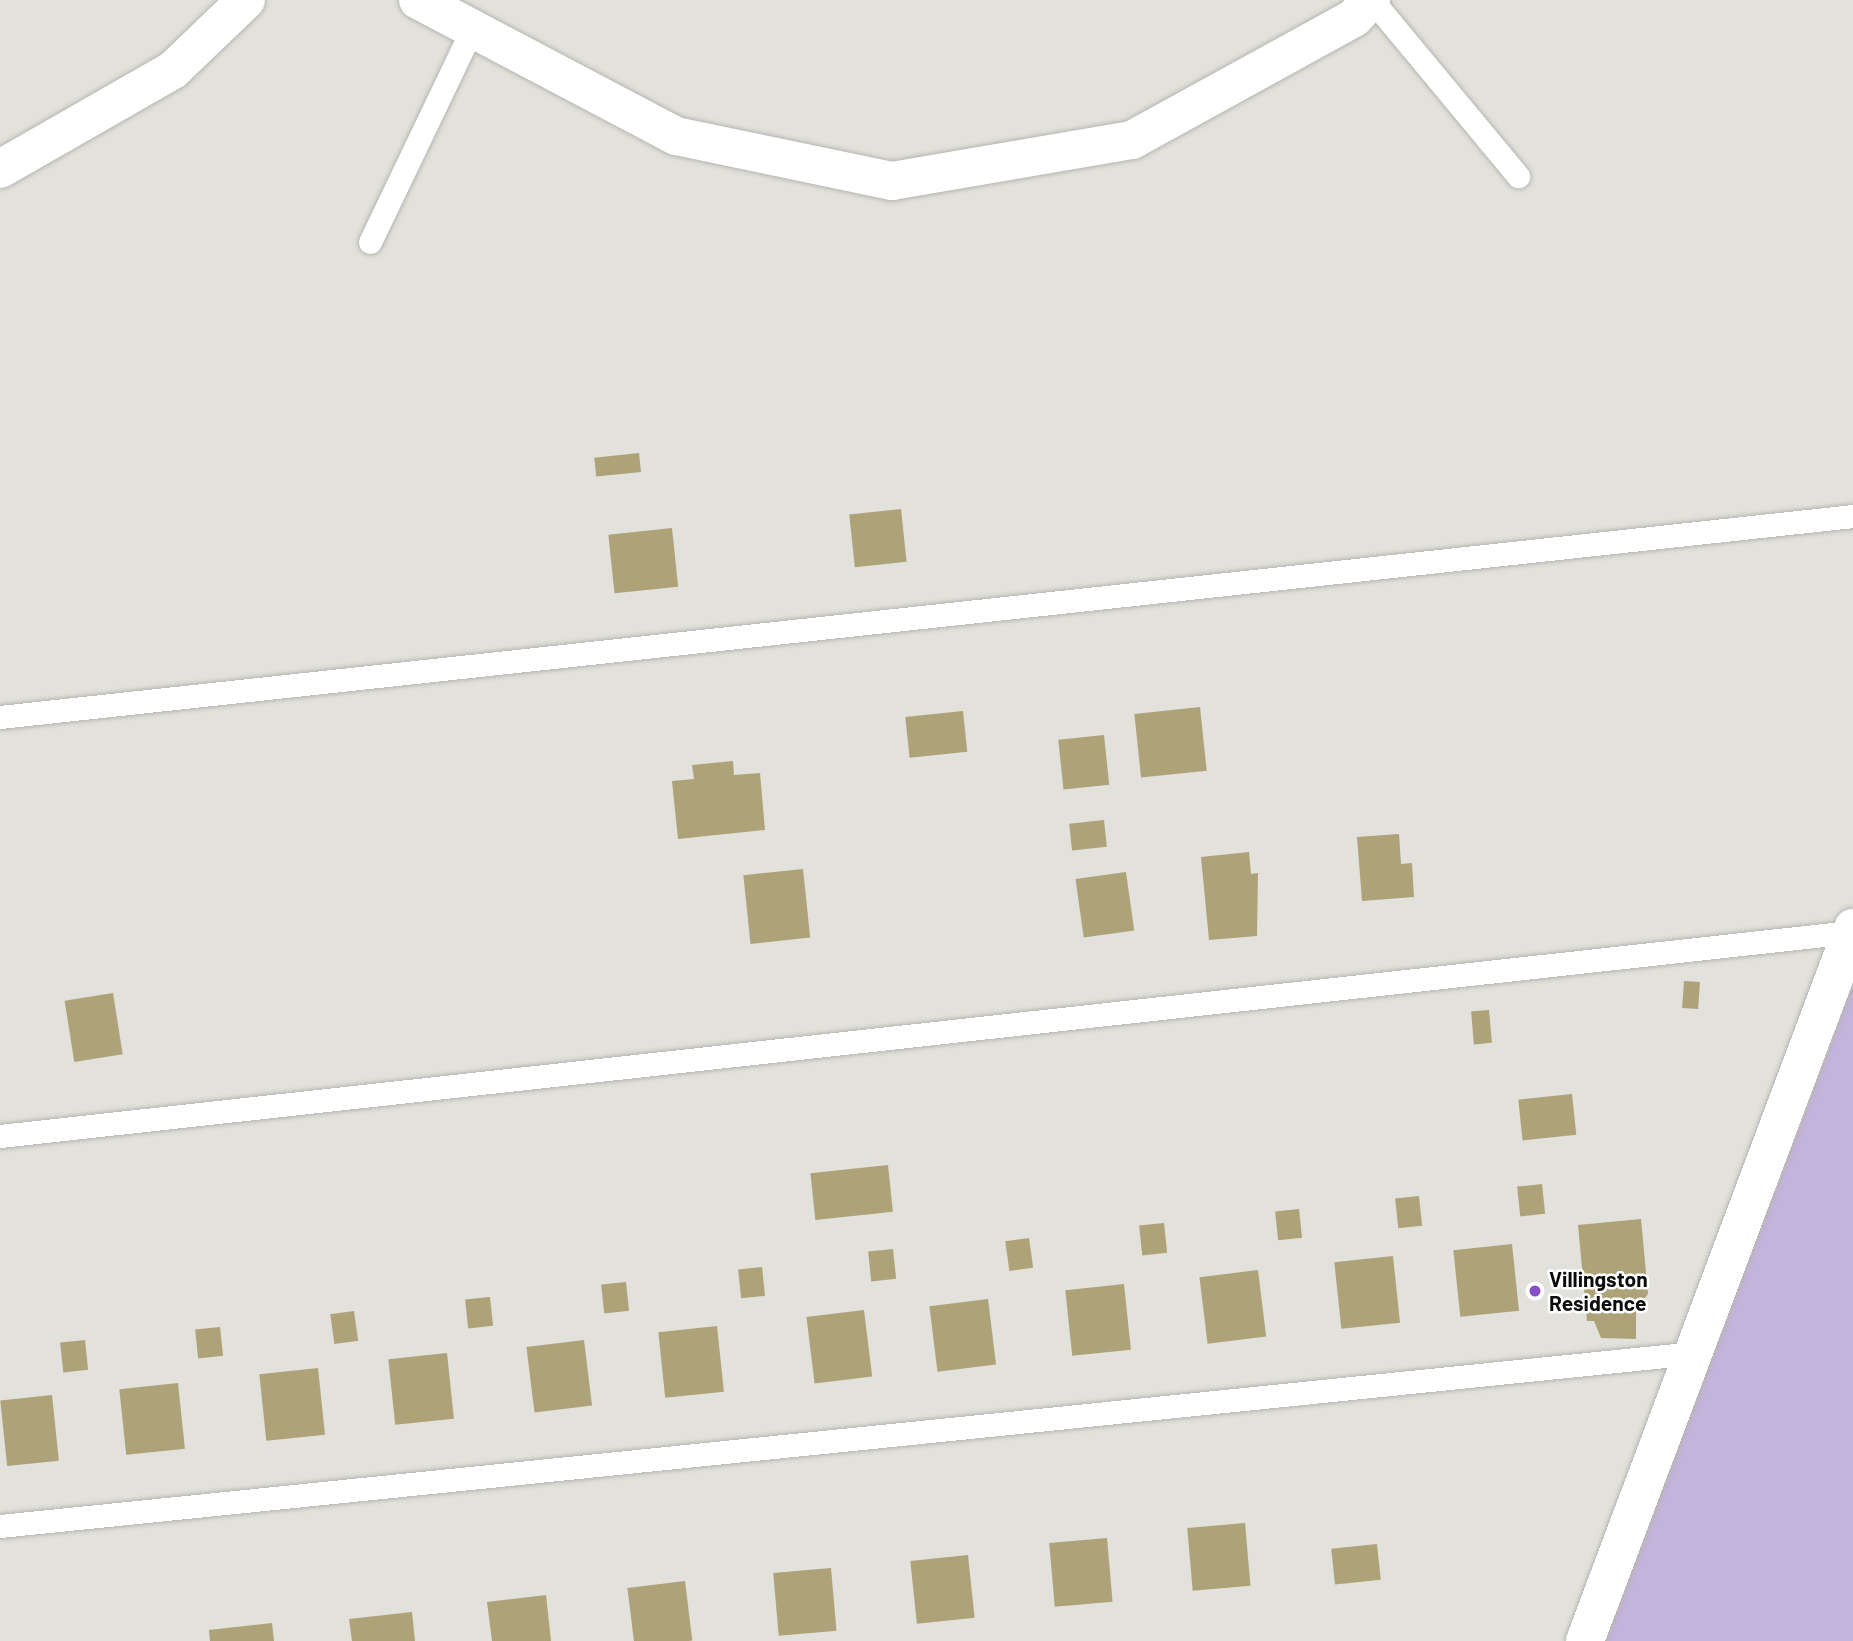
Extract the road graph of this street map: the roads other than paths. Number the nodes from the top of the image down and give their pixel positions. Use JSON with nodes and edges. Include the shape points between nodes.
{"nodes":[{"id":1,"x":246,"y":0,"type":"edge"},
{"id":2,"x":418,"y":0,"type":"edge"},
{"id":3,"x":1372,"y":0,"type":"edge"},
{"id":4,"x":472,"y":29,"type":"junction"},
{"id":5,"x":0,"y":169,"type":"edge"},
{"id":6,"x":1518,"y":176,"type":"dead end"},
{"id":7,"x":370,"y":242,"type":"dead end"},
{"id":8,"x":1853,"y":516,"type":"edge"},
{"id":9,"x":0,"y":717,"type":"edge"},
{"id":10,"x":1852,"y":930,"type":"edge"},
{"id":11,"x":0,"y":1136,"type":"edge"},
{"id":12,"x":1693,"y":1353,"type":"junction"},
{"id":13,"x":0,"y":1526,"type":"edge"},
{"id":14,"x":1585,"y":1641,"type":"edge"}],
"edges":[{"from":1,"to":5,"type":"street","via":[[173,70]]},
{"from":2,"to":4,"type":"street"},
{"from":3,"to":4,"type":"street","via":[[1354,18],[1132,140],[892,181],[676,136]]},
{"from":3,"to":6,"type":"lane"},
{"from":4,"to":7,"type":"lane"},
{"from":8,"to":9,"type":"lane"},
{"from":10,"to":11,"type":"lane"},
{"from":10,"to":12,"type":"street"},
{"from":12,"to":13,"type":"lane"},
{"from":12,"to":14,"type":"street"}]}
